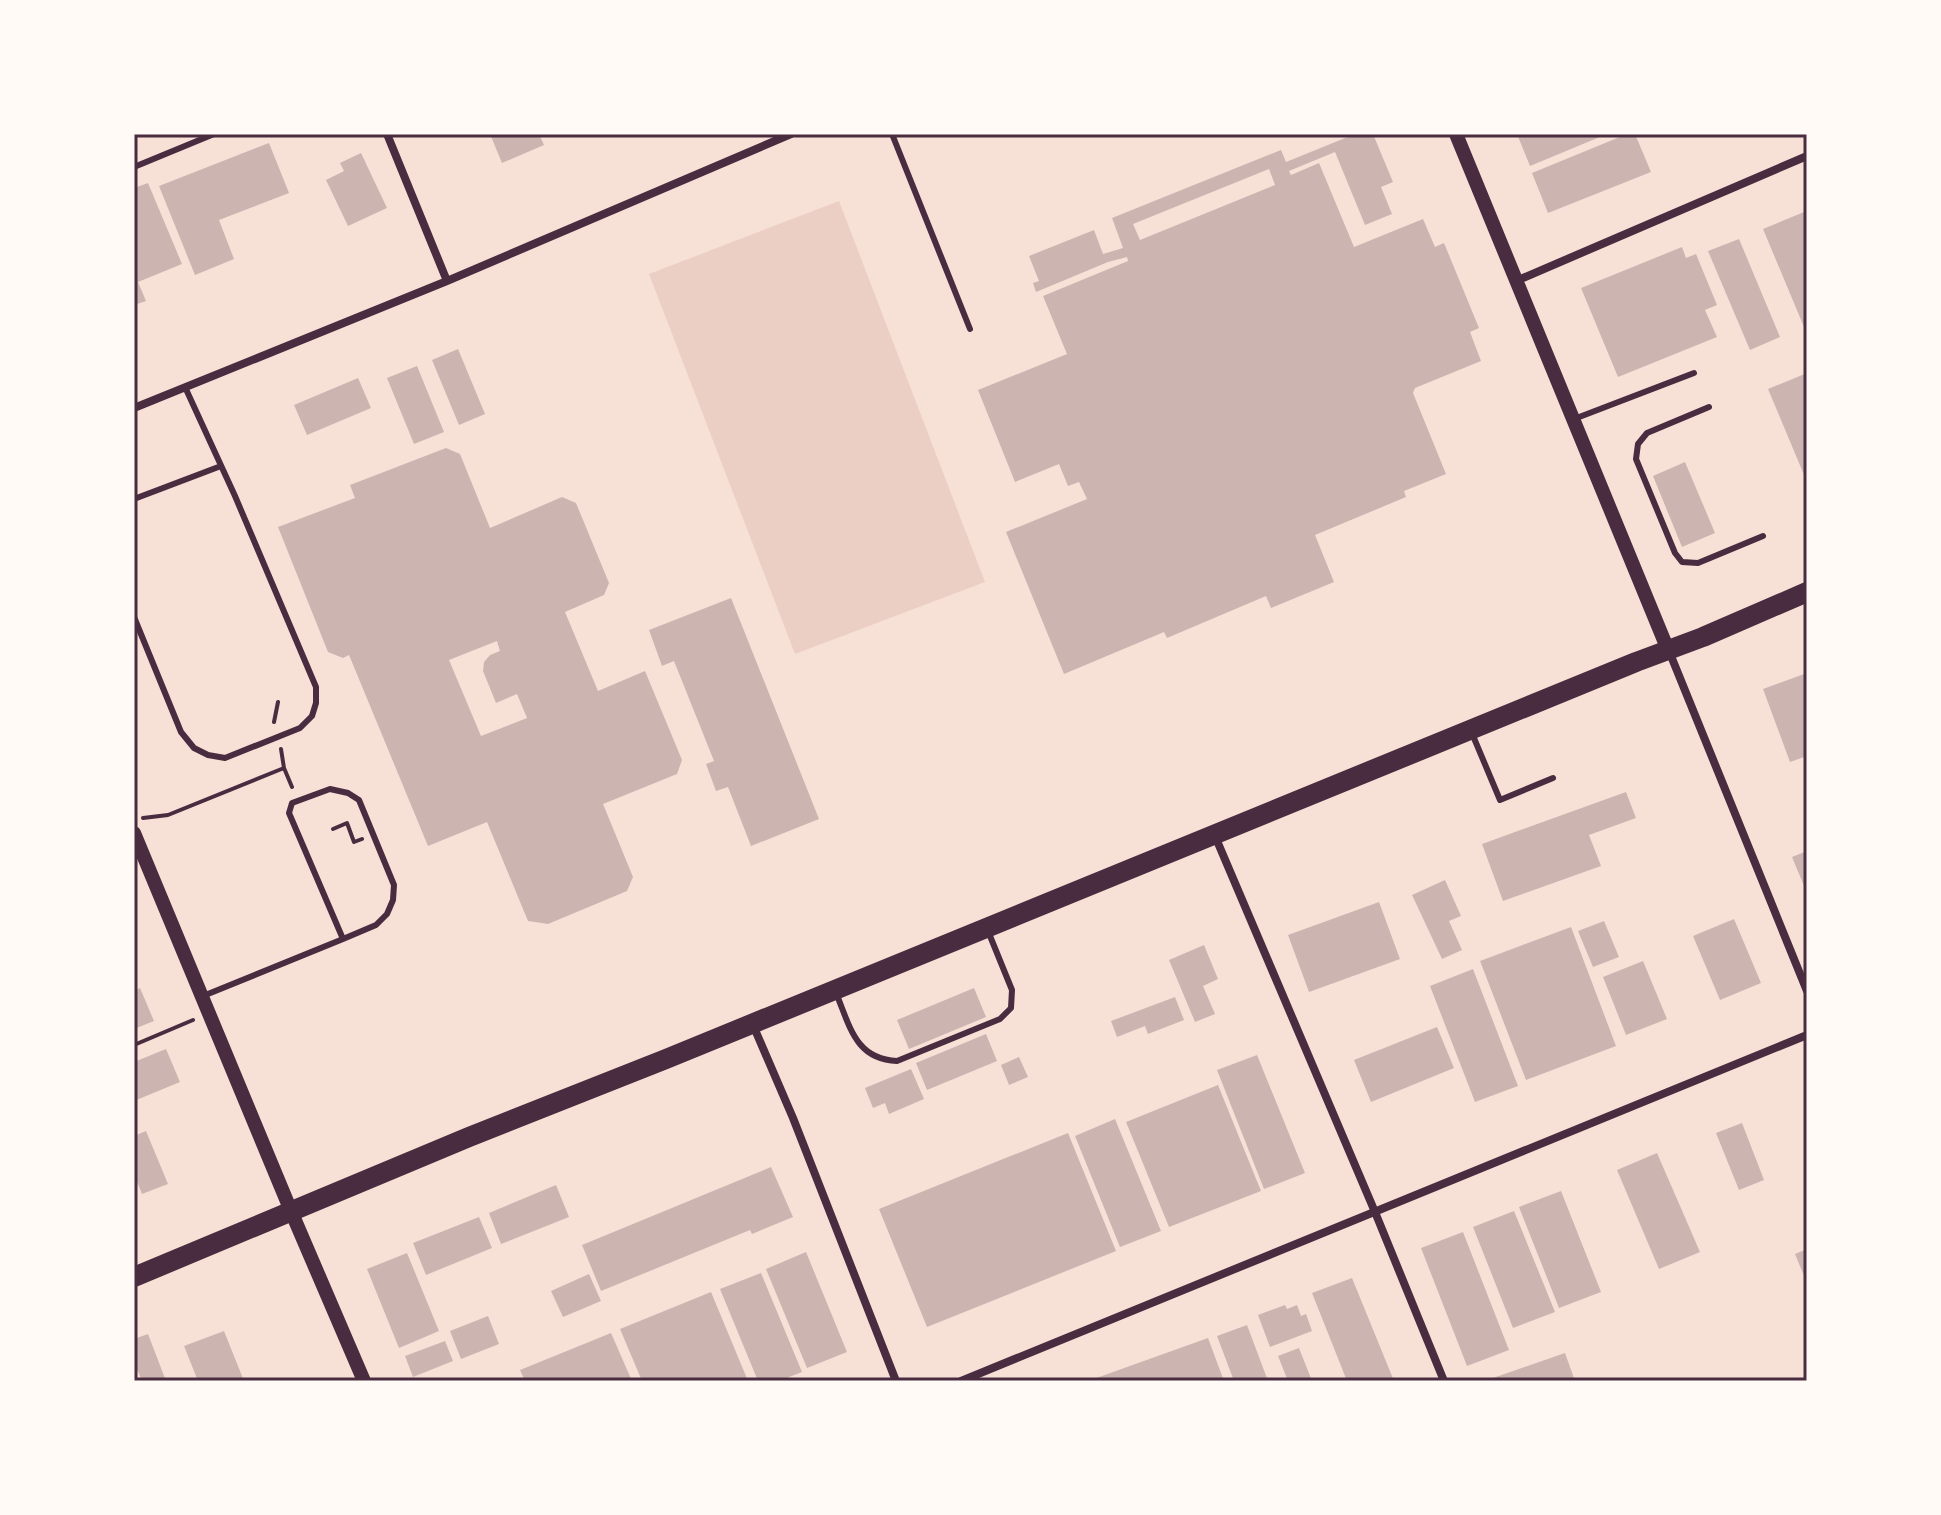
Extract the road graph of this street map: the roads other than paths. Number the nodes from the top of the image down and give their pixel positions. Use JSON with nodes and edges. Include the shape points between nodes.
{"nodes":[{"id":1,"x":214,"y":134,"type":"edge"},
{"id":2,"x":387,"y":134,"type":"edge"},
{"id":3,"x":791,"y":134,"type":"edge"},
{"id":4,"x":892,"y":134,"type":"edge"},
{"id":5,"x":1456,"y":134,"type":"edge"},
{"id":6,"x":1807,"y":156,"type":"edge"},
{"id":7,"x":134,"y":167,"type":"edge"},
{"id":8,"x":447,"y":281,"type":"junction"},
{"id":9,"x":1516,"y":281,"type":"junction"},
{"id":10,"x":970,"y":329,"type":"dead end"},
{"id":11,"x":1694,"y":373,"type":"dead end"},
{"id":12,"x":185,"y":387,"type":"junction"},
{"id":13,"x":1709,"y":407,"type":"dead end"},
{"id":14,"x":134,"y":408,"type":"edge"},
{"id":15,"x":1573,"y":420,"type":"junction"},
{"id":16,"x":221,"y":466,"type":"junction"},
{"id":17,"x":134,"y":499,"type":"edge"},
{"id":18,"x":1763,"y":536,"type":"dead end"},
{"id":19,"x":1807,"y":592,"type":"edge"},
{"id":20,"x":134,"y":617,"type":"edge"},
{"id":21,"x":1668,"y":650,"type":"junction"},
{"id":22,"x":1471,"y":731,"type":"junction"},
{"id":23,"x":1553,"y":778,"type":"dead end"},
{"id":24,"x":1214,"y":834,"type":"junction"},
{"id":25,"x":135,"y":836,"type":"edge"},
{"id":26,"x":987,"y":927,"type":"junction"},
{"id":27,"x":343,"y":939,"type":"junction"},
{"id":28,"x":834,"y":989,"type":"junction"},
{"id":29,"x":1807,"y":991,"type":"edge"},
{"id":30,"x":203,"y":996,"type":"junction"},
{"id":31,"x":752,"y":1023,"type":"junction"},
{"id":32,"x":1807,"y":1035,"type":"edge"},
{"id":33,"x":291,"y":1211,"type":"junction"},
{"id":34,"x":1375,"y":1212,"type":"junction"},
{"id":35,"x":134,"y":1277,"type":"edge"},
{"id":36,"x":364,"y":1381,"type":"edge"},
{"id":37,"x":896,"y":1381,"type":"edge"},
{"id":38,"x":961,"y":1381,"type":"edge"},
{"id":39,"x":1444,"y":1381,"type":"edge"}],
"edges":[{"from":1,"to":7,"type":"lane"},
{"from":2,"to":8,"type":"street"},
{"from":3,"to":8,"type":"street"},
{"from":4,"to":10,"type":"lane"},
{"from":5,"to":9,"type":"street"},
{"from":6,"to":9,"type":"street"},
{"from":8,"to":12,"type":"street"},
{"from":9,"to":15,"type":"street"},
{"from":11,"to":15,"type":"lane"},
{"from":12,"to":14,"type":"street"},
{"from":12,"to":16,"type":"lane"},
{"from":13,"to":18,"type":"lane","via":[[1647,433],[1638,444],[1636,459],[1642,478],[1682,562],[1698,563]]},
{"from":15,"to":21,"type":"street"},
{"from":16,"to":17,"type":"lane"},
{"from":16,"to":20,"type":"lane","via":[[316,687],[312,716],[300,728],[225,758],[194,748],[181,732]]},
{"from":19,"to":21,"type":"main road"},
{"from":21,"to":22,"type":"main road"},
{"from":21,"to":29,"type":"street"},
{"from":22,"to":23,"type":"lane","via":[[1500,800]]},
{"from":22,"to":24,"type":"main road"},
{"from":24,"to":26,"type":"main road"},
{"from":24,"to":34,"type":"street"},
{"from":25,"to":30,"type":"street"},
{"from":26,"to":28,"type":"main road"},
{"from":26,"to":28,"type":"lane","via":[[1012,990],[1011,1008],[1000,1019],[897,1061],[872,1057],[858,1043]]},
{"from":27,"to":27,"type":"lane","via":[[376,925],[387,914],[394,885],[359,800],[330,789],[292,803],[289,813]]},
{"from":27,"to":30,"type":"lane"},
{"from":28,"to":31,"type":"main road"},
{"from":30,"to":33,"type":"street"},
{"from":31,"to":33,"type":"main road"},
{"from":31,"to":37,"type":"street"},
{"from":32,"to":34,"type":"street"},
{"from":33,"to":35,"type":"main road"},
{"from":33,"to":36,"type":"street"},
{"from":34,"to":38,"type":"street"},
{"from":34,"to":39,"type":"street"}]}
